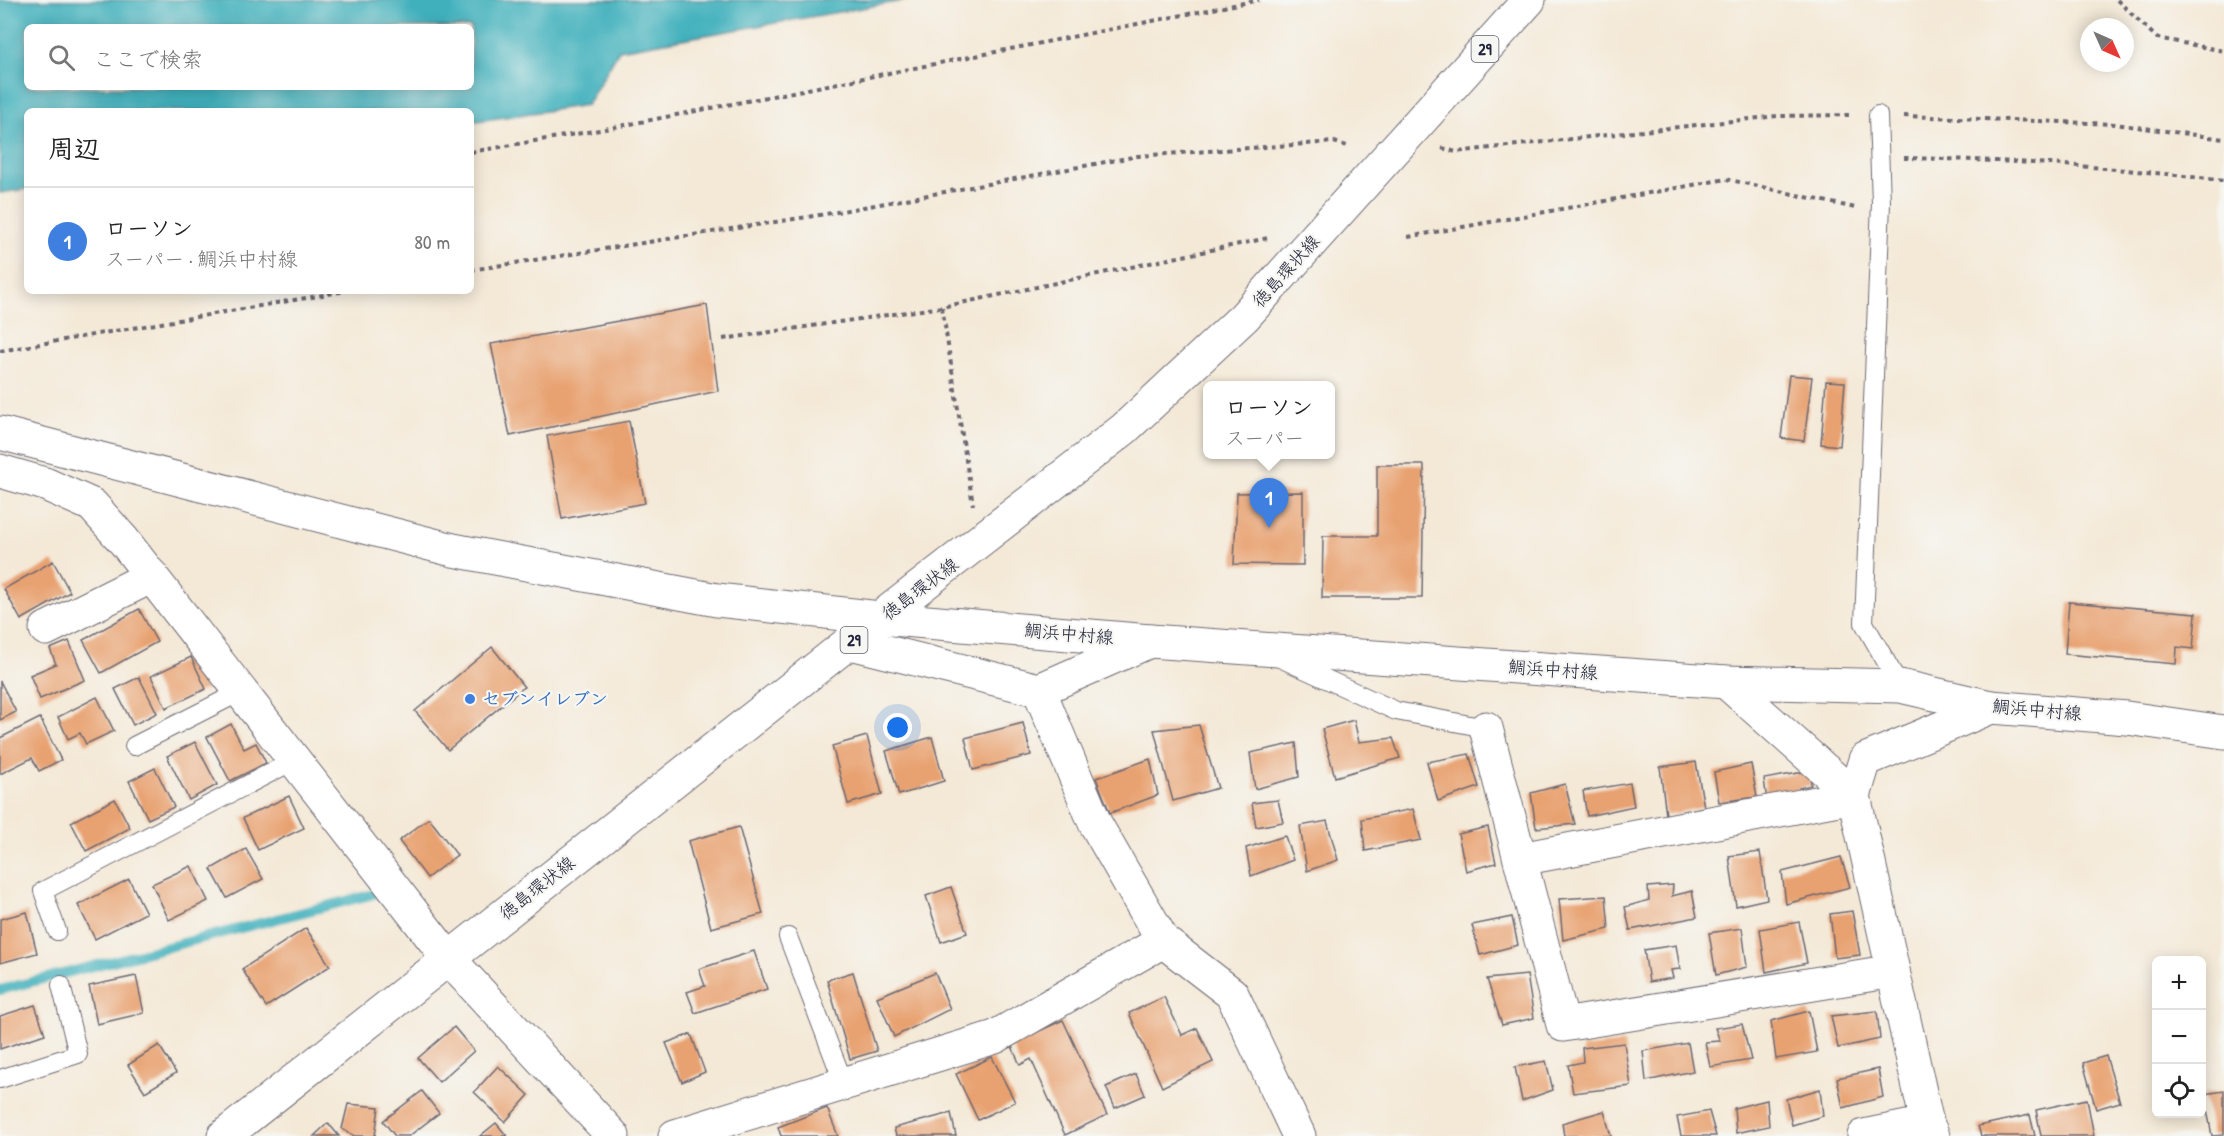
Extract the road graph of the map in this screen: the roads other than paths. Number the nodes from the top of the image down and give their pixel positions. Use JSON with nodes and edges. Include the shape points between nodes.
{"nodes":[{"id":1,"x":1528,"y":0,"type":"edge"},
{"id":2,"x":1878,"y":115,"type":"road end"},
{"id":3,"x":0,"y":433,"type":"edge"},
{"id":4,"x":0,"y":471,"type":"edge"},
{"id":5,"x":152,"y":576,"type":"junction"},
{"id":6,"x":880,"y":618,"type":"junction"},
{"id":7,"x":46,"y":629,"type":"dead end"},
{"id":8,"x":1150,"y":641,"type":"junction"},
{"id":9,"x":851,"y":643,"type":"junction"},
{"id":10,"x":1259,"y":648,"type":"junction"},
{"id":11,"x":1726,"y":682,"type":"junction"},
{"id":12,"x":1900,"y":686,"type":"junction"},
{"id":13,"x":1040,"y":690,"type":"junction"},
{"id":14,"x":240,"y":692,"type":"junction"},
{"id":15,"x":1991,"y":707,"type":"junction"},
{"id":16,"x":1486,"y":728,"type":"joint"},
{"id":17,"x":2224,"y":732,"type":"edge"},
{"id":18,"x":134,"y":746,"type":"dead end"},
{"id":19,"x":293,"y":761,"type":"junction"},
{"id":20,"x":1854,"y":796,"type":"junction"},
{"id":21,"x":1520,"y":859,"type":"junction"},
{"id":22,"x":57,"y":931,"type":"dead end"},
{"id":23,"x":788,"y":937,"type":"dead end"},
{"id":24,"x":1163,"y":941,"type":"junction"},
{"id":25,"x":448,"y":958,"type":"junction"},
{"id":26,"x":1893,"y":971,"type":"junction"},
{"id":27,"x":61,"y":985,"type":"dead end"},
{"id":28,"x":0,"y":1079,"type":"edge"},
{"id":29,"x":844,"y":1084,"type":"junction"},
{"id":30,"x":1930,"y":1129,"type":"edge"},
{"id":31,"x":242,"y":1131,"type":"edge"},
{"id":32,"x":613,"y":1136,"type":"edge"},
{"id":33,"x":675,"y":1136,"type":"edge"},
{"id":34,"x":1299,"y":1136,"type":"edge"},
{"id":35,"x":1864,"y":1136,"type":"edge"}],
"edges":[{"from":1,"to":6,"type":"street","name":"徳島環状線","number":"29","via":[[1244,317],[1124,429]]},
{"from":2,"to":12,"type":"lane","via":[[1880,214],[1864,623]]},
{"from":3,"to":6,"type":"street","name":"鯛浜中村線","via":[[453,550],[717,600]]},
{"from":4,"to":5,"type":"street","via":[[45,484],[92,505]]},
{"from":5,"to":7,"type":"street"},
{"from":5,"to":14,"type":"street"},
{"from":6,"to":8,"type":"street","name":"鯛浜中村線"},
{"from":6,"to":9,"type":"street","name":"徳島環状線","number":"29"},
{"from":8,"to":10,"type":"street","name":"鯛浜中村線"},
{"from":8,"to":13,"type":"street"},
{"from":9,"to":13,"type":"street"},
{"from":9,"to":25,"type":"street","name":"徳島環状線","number":"29"},
{"from":10,"to":11,"type":"street","name":"鯛浜中村線"},
{"from":10,"to":16,"type":"lane","via":[[1396,711]]},
{"from":11,"to":12,"type":"street","name":"鯛浜中村線"},
{"from":11,"to":20,"type":"street"},
{"from":12,"to":15,"type":"street","name":"鯛浜中村線"},
{"from":13,"to":24,"type":"street","via":[[1095,823]]},
{"from":14,"to":18,"type":"lane"},
{"from":14,"to":19,"type":"street"},
{"from":15,"to":17,"type":"street","name":"鯛浜中村線","via":[[2127,718]]},
{"from":15,"to":20,"type":"street","via":[[1865,760]]},
{"from":16,"to":21,"type":"street"},
{"from":19,"to":22,"type":"lane","via":[[43,891]]},
{"from":19,"to":25,"type":"street"},
{"from":20,"to":21,"type":"street"},
{"from":20,"to":26,"type":"street"},
{"from":21,"to":26,"type":"street","via":[[1563,1025]]},
{"from":23,"to":29,"type":"lane"},
{"from":24,"to":29,"type":"street","via":[[995,1037]]},
{"from":24,"to":34,"type":"street","via":[[1232,994]]},
{"from":25,"to":31,"type":"street","name":"徳島環状線","number":"29"},
{"from":25,"to":32,"type":"street"},
{"from":26,"to":30,"type":"street"},
{"from":27,"to":28,"type":"lane","via":[[78,1054]]},
{"from":29,"to":33,"type":"street"},
{"from":30,"to":35,"type":"street"}]}
